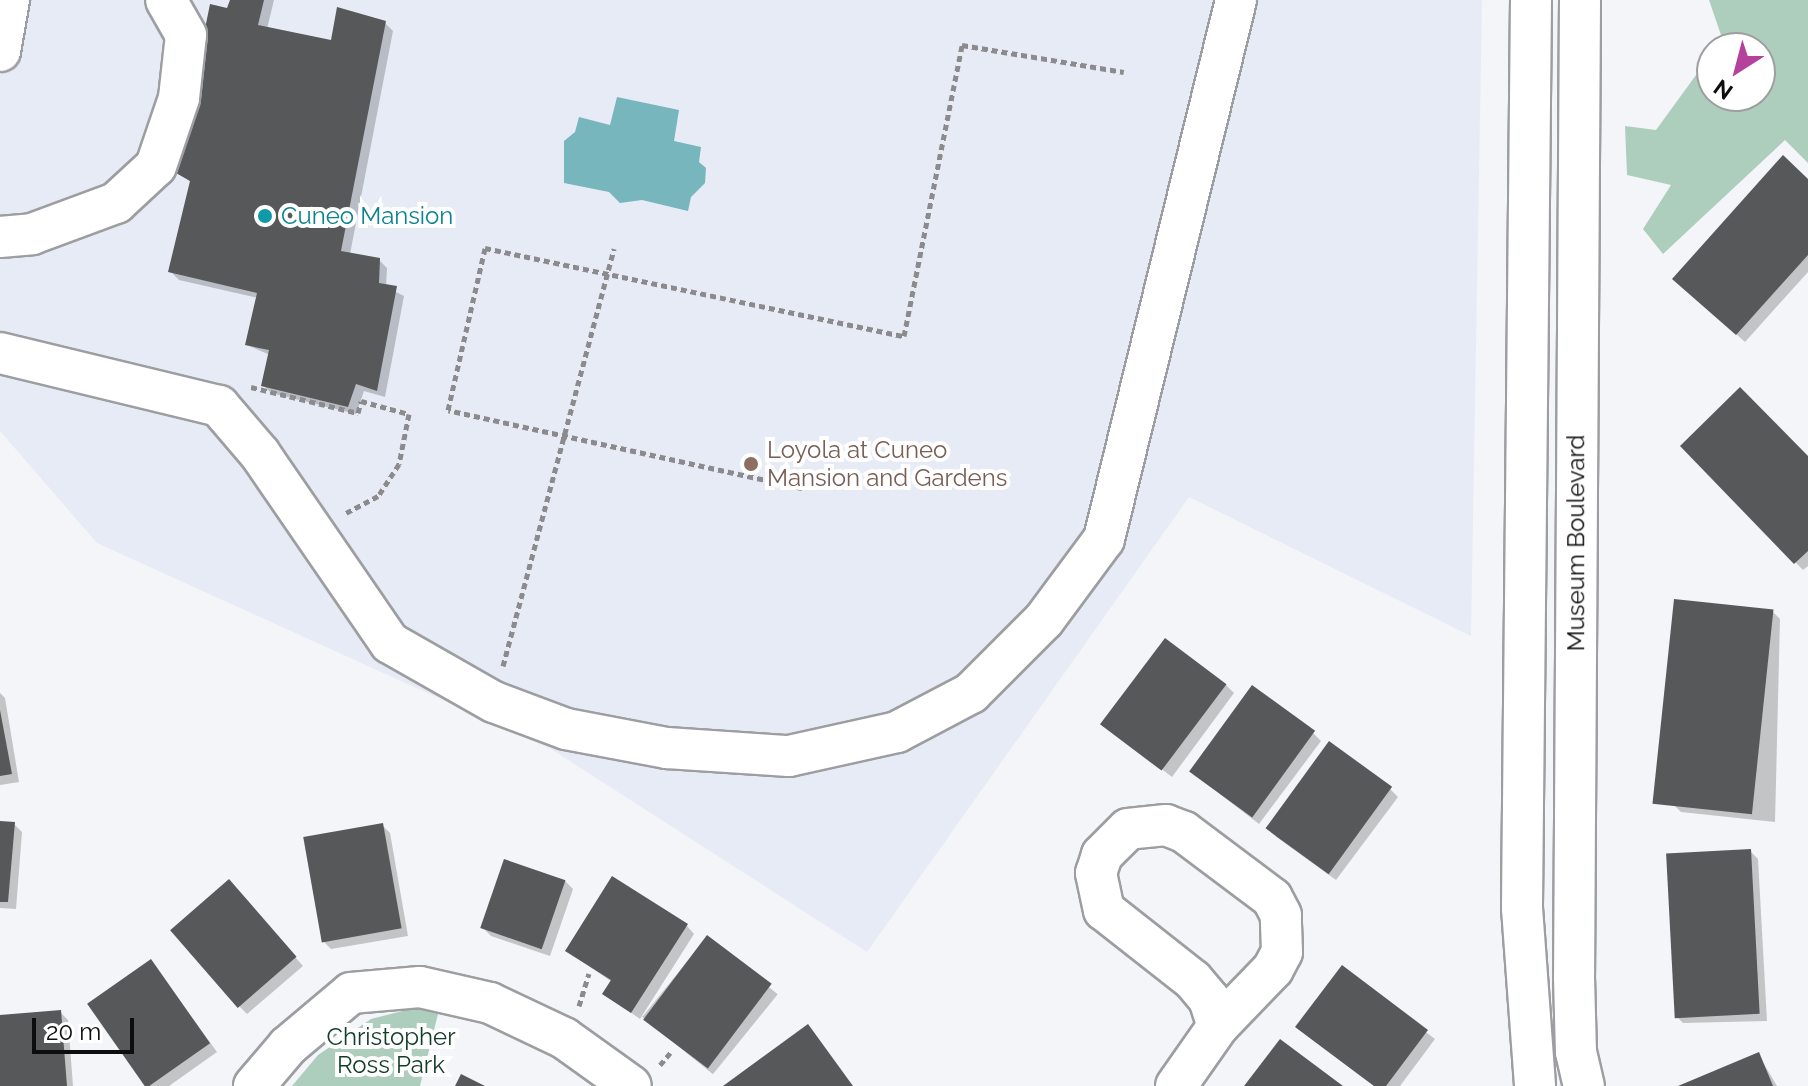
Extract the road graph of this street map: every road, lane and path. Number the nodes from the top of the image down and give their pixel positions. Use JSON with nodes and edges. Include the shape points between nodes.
{"nodes":[{"id":1,"x":9,"y":0,"type":"edge"},
{"id":2,"x":166,"y":0,"type":"edge"},
{"id":3,"x":1236,"y":0,"type":"edge"},
{"id":4,"x":1531,"y":0,"type":"edge"},
{"id":5,"x":1580,"y":0,"type":"edge"},
{"id":6,"x":0,"y":51,"type":"edge"},
{"id":7,"x":1124,"y":72,"type":"dead end"},
{"id":8,"x":0,"y":237,"type":"edge"},
{"id":9,"x":614,"y":249,"type":"dead end"},
{"id":10,"x":607,"y":274,"type":"junction"},
{"id":11,"x":0,"y":353,"type":"edge"},
{"id":12,"x":239,"y":385,"type":"dead end"},
{"id":13,"x":565,"y":436,"type":"junction"},
{"id":14,"x":802,"y":488,"type":"dead end"},
{"id":15,"x":308,"y":529,"type":"junction"},
{"id":16,"x":494,"y":702,"type":"junction"},
{"id":17,"x":1218,"y":1026,"type":"junction"},
{"id":18,"x":254,"y":1086,"type":"edge"},
{"id":19,"x":631,"y":1086,"type":"edge"},
{"id":20,"x":1176,"y":1086,"type":"edge"},
{"id":21,"x":1535,"y":1086,"type":"edge"},
{"id":22,"x":1584,"y":1086,"type":"edge"}],
"edges":[{"from":1,"to":6,"type":"street"},
{"from":2,"to":8,"type":"street","via":[[186,35],[179,98],[156,166],[116,203],[32,234]]},
{"from":3,"to":16,"type":"street","via":[[1104,539],[1044,620],[971,693],[897,732],[789,756],[652,746],[566,729]]},
{"from":4,"to":21,"type":"street","name":"Museum Boulevard","via":[[1522,908]]},
{"from":5,"to":22,"type":"street","name":"Museum Boulevard","via":[[1574,977],[1576,1052]]},
{"from":7,"to":10,"type":"path","via":[[962,45],[904,336]]},
{"from":9,"to":10,"type":"path"},
{"from":10,"to":13,"type":"path"},
{"from":10,"to":13,"type":"path","via":[[485,248],[448,410]]},
{"from":11,"to":15,"type":"street","via":[[219,406],[260,454]]},
{"from":12,"to":15,"type":"path","via":[[358,413],[361,401],[409,414],[399,464],[378,496]]},
{"from":13,"to":14,"type":"path"},
{"from":13,"to":16,"type":"path"},
{"from":15,"to":16,"type":"street","via":[[390,643]]},
{"from":17,"to":17,"type":"street","via":[[1209,999],[1193,980],[1104,910],[1096,873],[1113,840],[1128,829],[1147,824],[1184,832],[1260,888],[1281,915],[1284,933],[1273,969]]},
{"from":17,"to":20,"type":"street"},
{"from":18,"to":19,"type":"street","via":[[288,1046],[351,993],[420,987],[490,1003],[564,1038]]}]}
